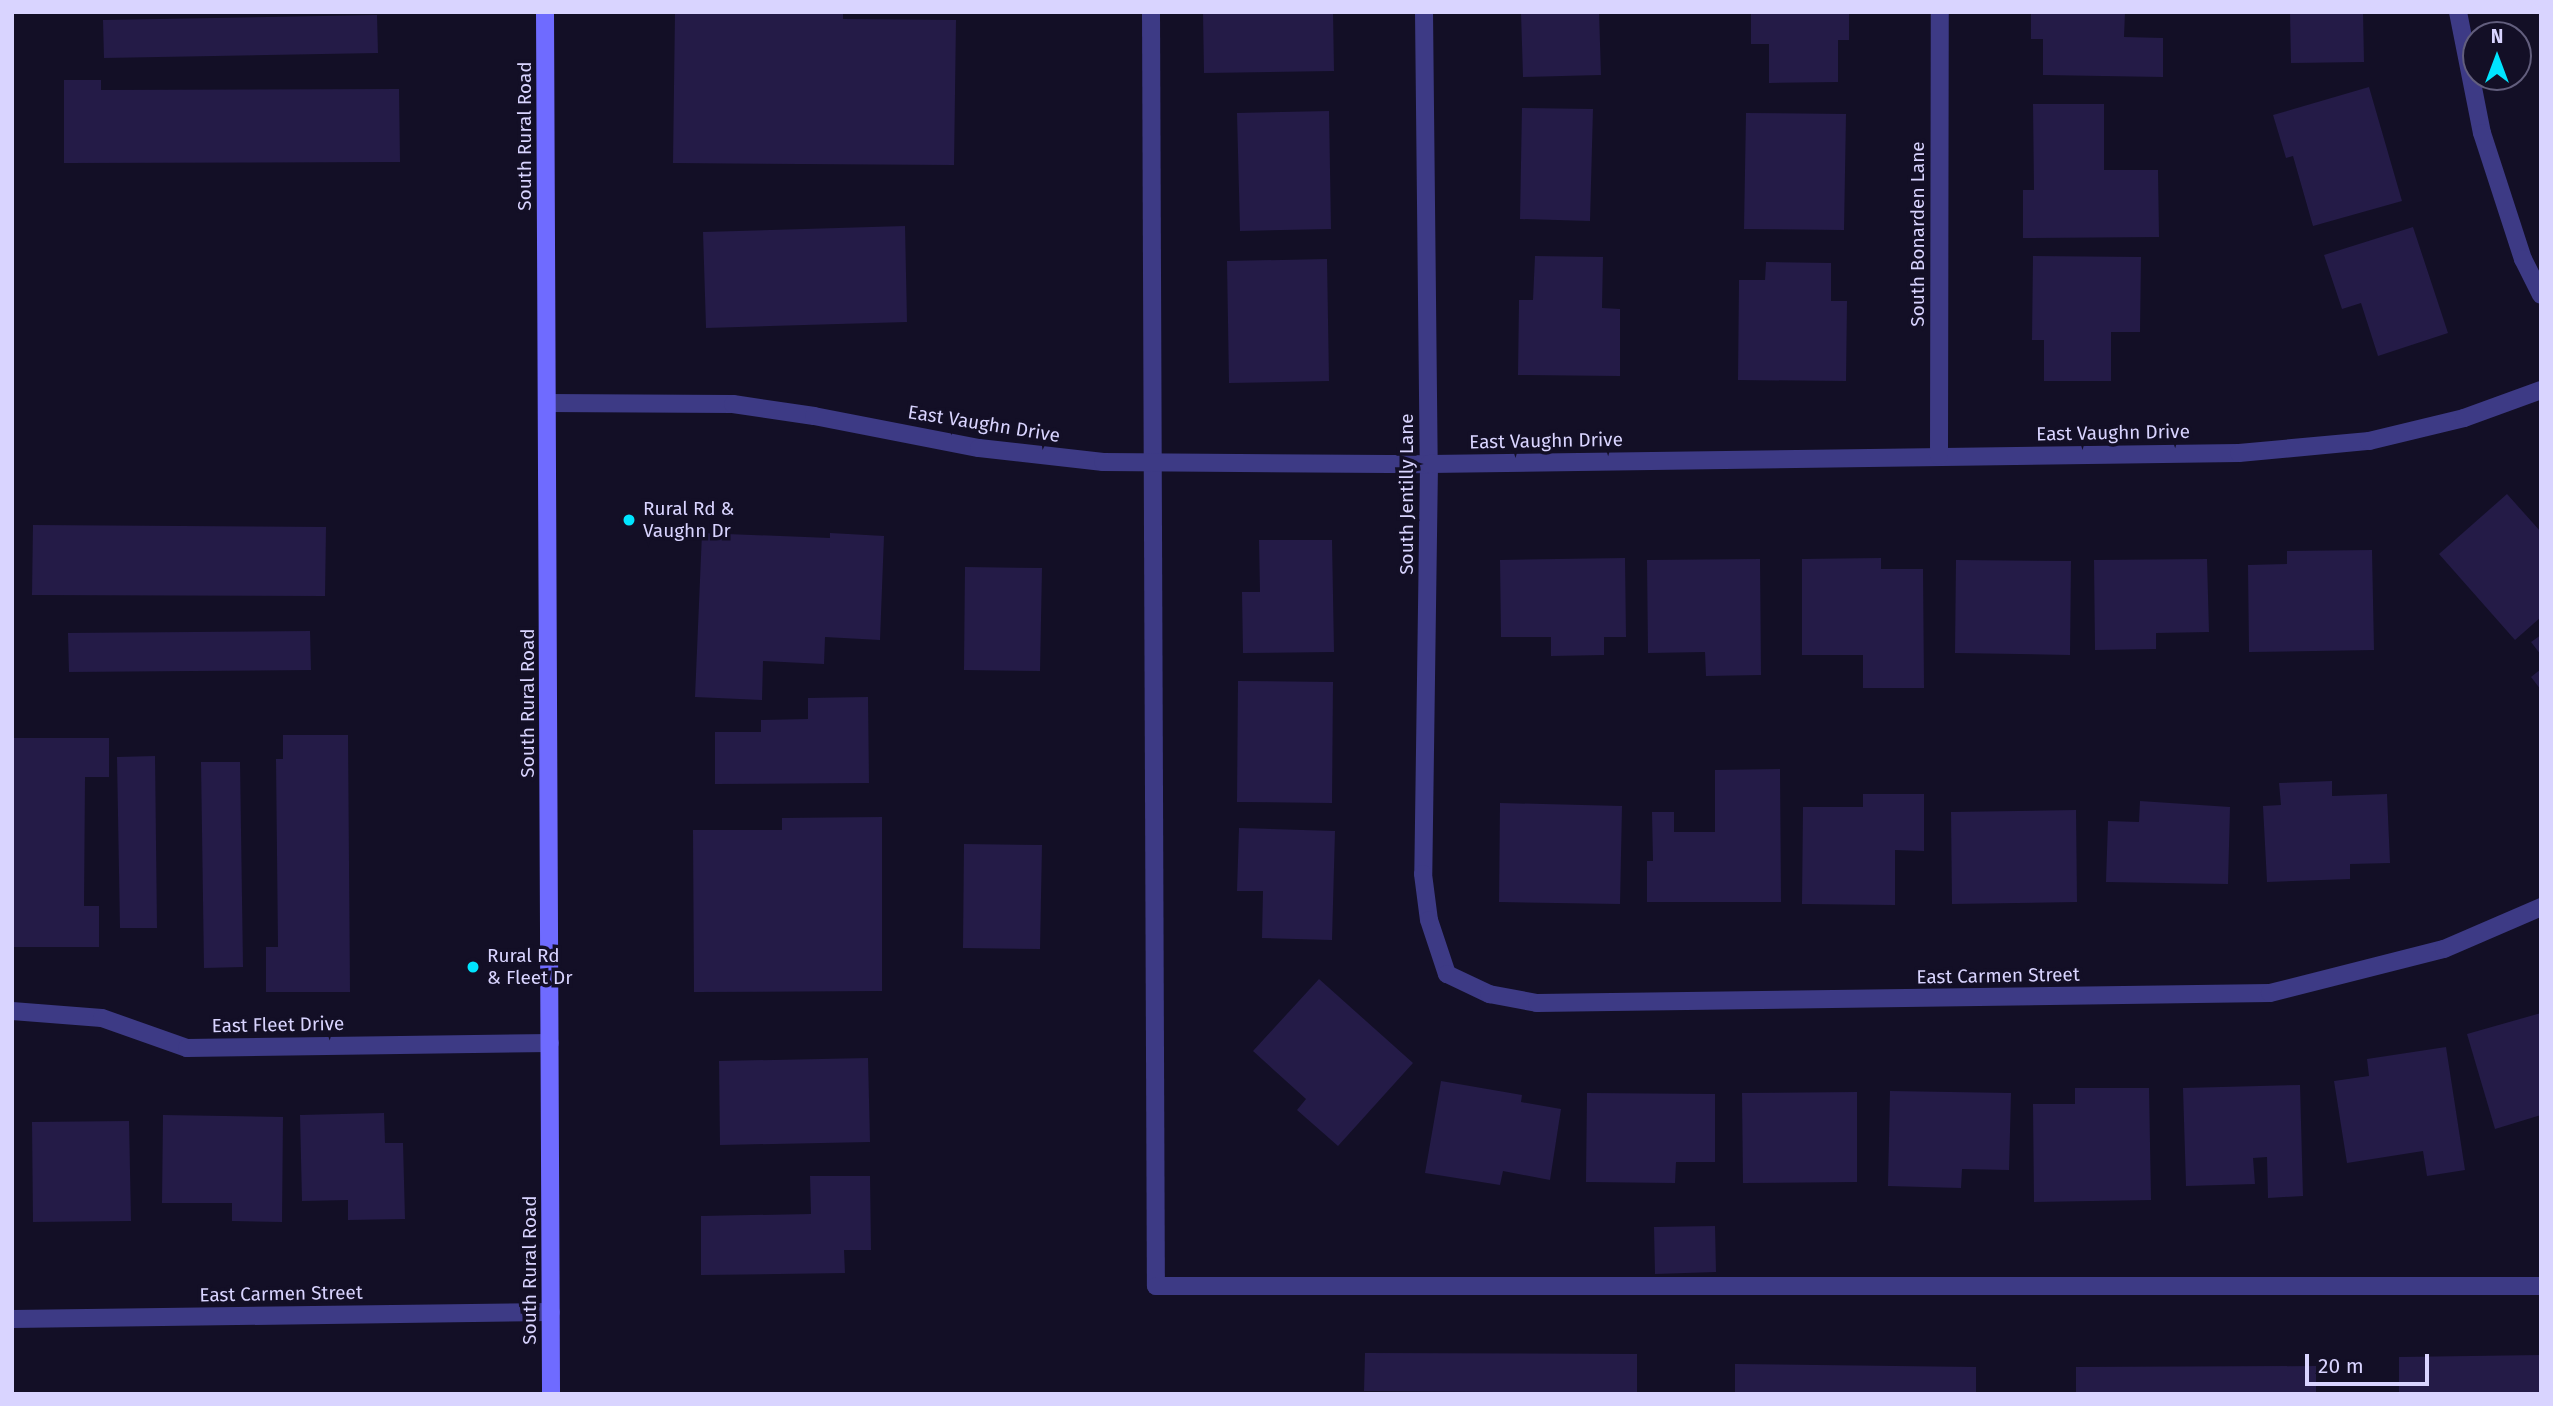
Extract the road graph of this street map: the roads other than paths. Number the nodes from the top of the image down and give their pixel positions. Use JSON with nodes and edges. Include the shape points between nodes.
{"nodes":[{"id":1,"x":545,"y":12,"type":"edge"},
{"id":2,"x":1151,"y":12,"type":"edge"},
{"id":3,"x":1424,"y":12,"type":"edge"},
{"id":4,"x":1940,"y":12,"type":"edge"},
{"id":5,"x":2458,"y":12,"type":"edge"},
{"id":6,"x":2541,"y":295,"type":"edge"},
{"id":7,"x":2541,"y":390,"type":"edge"},
{"id":8,"x":547,"y":403,"type":"junction"},
{"id":9,"x":1939,"y":456,"type":"junction"},
{"id":10,"x":1153,"y":463,"type":"junction"},
{"id":11,"x":1429,"y":464,"type":"junction"},
{"id":12,"x":2541,"y":907,"type":"edge"},
{"id":13,"x":1447,"y":974,"type":"joint"},
{"id":14,"x":12,"y":1010,"type":"edge"},
{"id":15,"x":550,"y":1043,"type":"junction"},
{"id":16,"x":2541,"y":1286,"type":"edge"},
{"id":17,"x":551,"y":1312,"type":"junction"},
{"id":18,"x":12,"y":1319,"type":"edge"},
{"id":19,"x":551,"y":1394,"type":"edge"}],
"edges":[{"from":1,"to":8,"type":"main road","name":"South Rural Road"},
{"from":2,"to":10,"type":"street"},
{"from":3,"to":11,"type":"street","name":"South Jentilly Lane"},
{"from":4,"to":9,"type":"street","name":"South Bonarden Lane"},
{"from":5,"to":6,"type":"street","via":[[2482,133],[2523,260]]},
{"from":7,"to":9,"type":"street","name":"East Vaughn Drive","via":[[2463,418],[2370,441],[2239,453]]},
{"from":8,"to":10,"type":"street","name":"East Vaughn Drive","via":[[733,404],[979,448]]},
{"from":8,"to":15,"type":"main road","name":"South Rural Road"},
{"from":9,"to":11,"type":"street","name":"East Vaughn Drive"},
{"from":10,"to":11,"type":"street","name":"East Vaughn Drive"},
{"from":10,"to":16,"type":"street","via":[[1156,1286]]},
{"from":11,"to":13,"type":"street","name":"South Jentilly Lane","via":[[1423,874],[1429,920]]},
{"from":12,"to":13,"type":"street","name":"East Carmen Street","via":[[2444,949],[2270,993],[1537,1003],[1489,994]]},
{"from":14,"to":15,"type":"street","name":"East Fleet Drive","via":[[102,1018],[187,1048]]},
{"from":15,"to":17,"type":"main road","name":"South Rural Road"},
{"from":17,"to":18,"type":"street","name":"East Carmen Street"},
{"from":17,"to":19,"type":"main road","name":"South Rural Road"}]}
